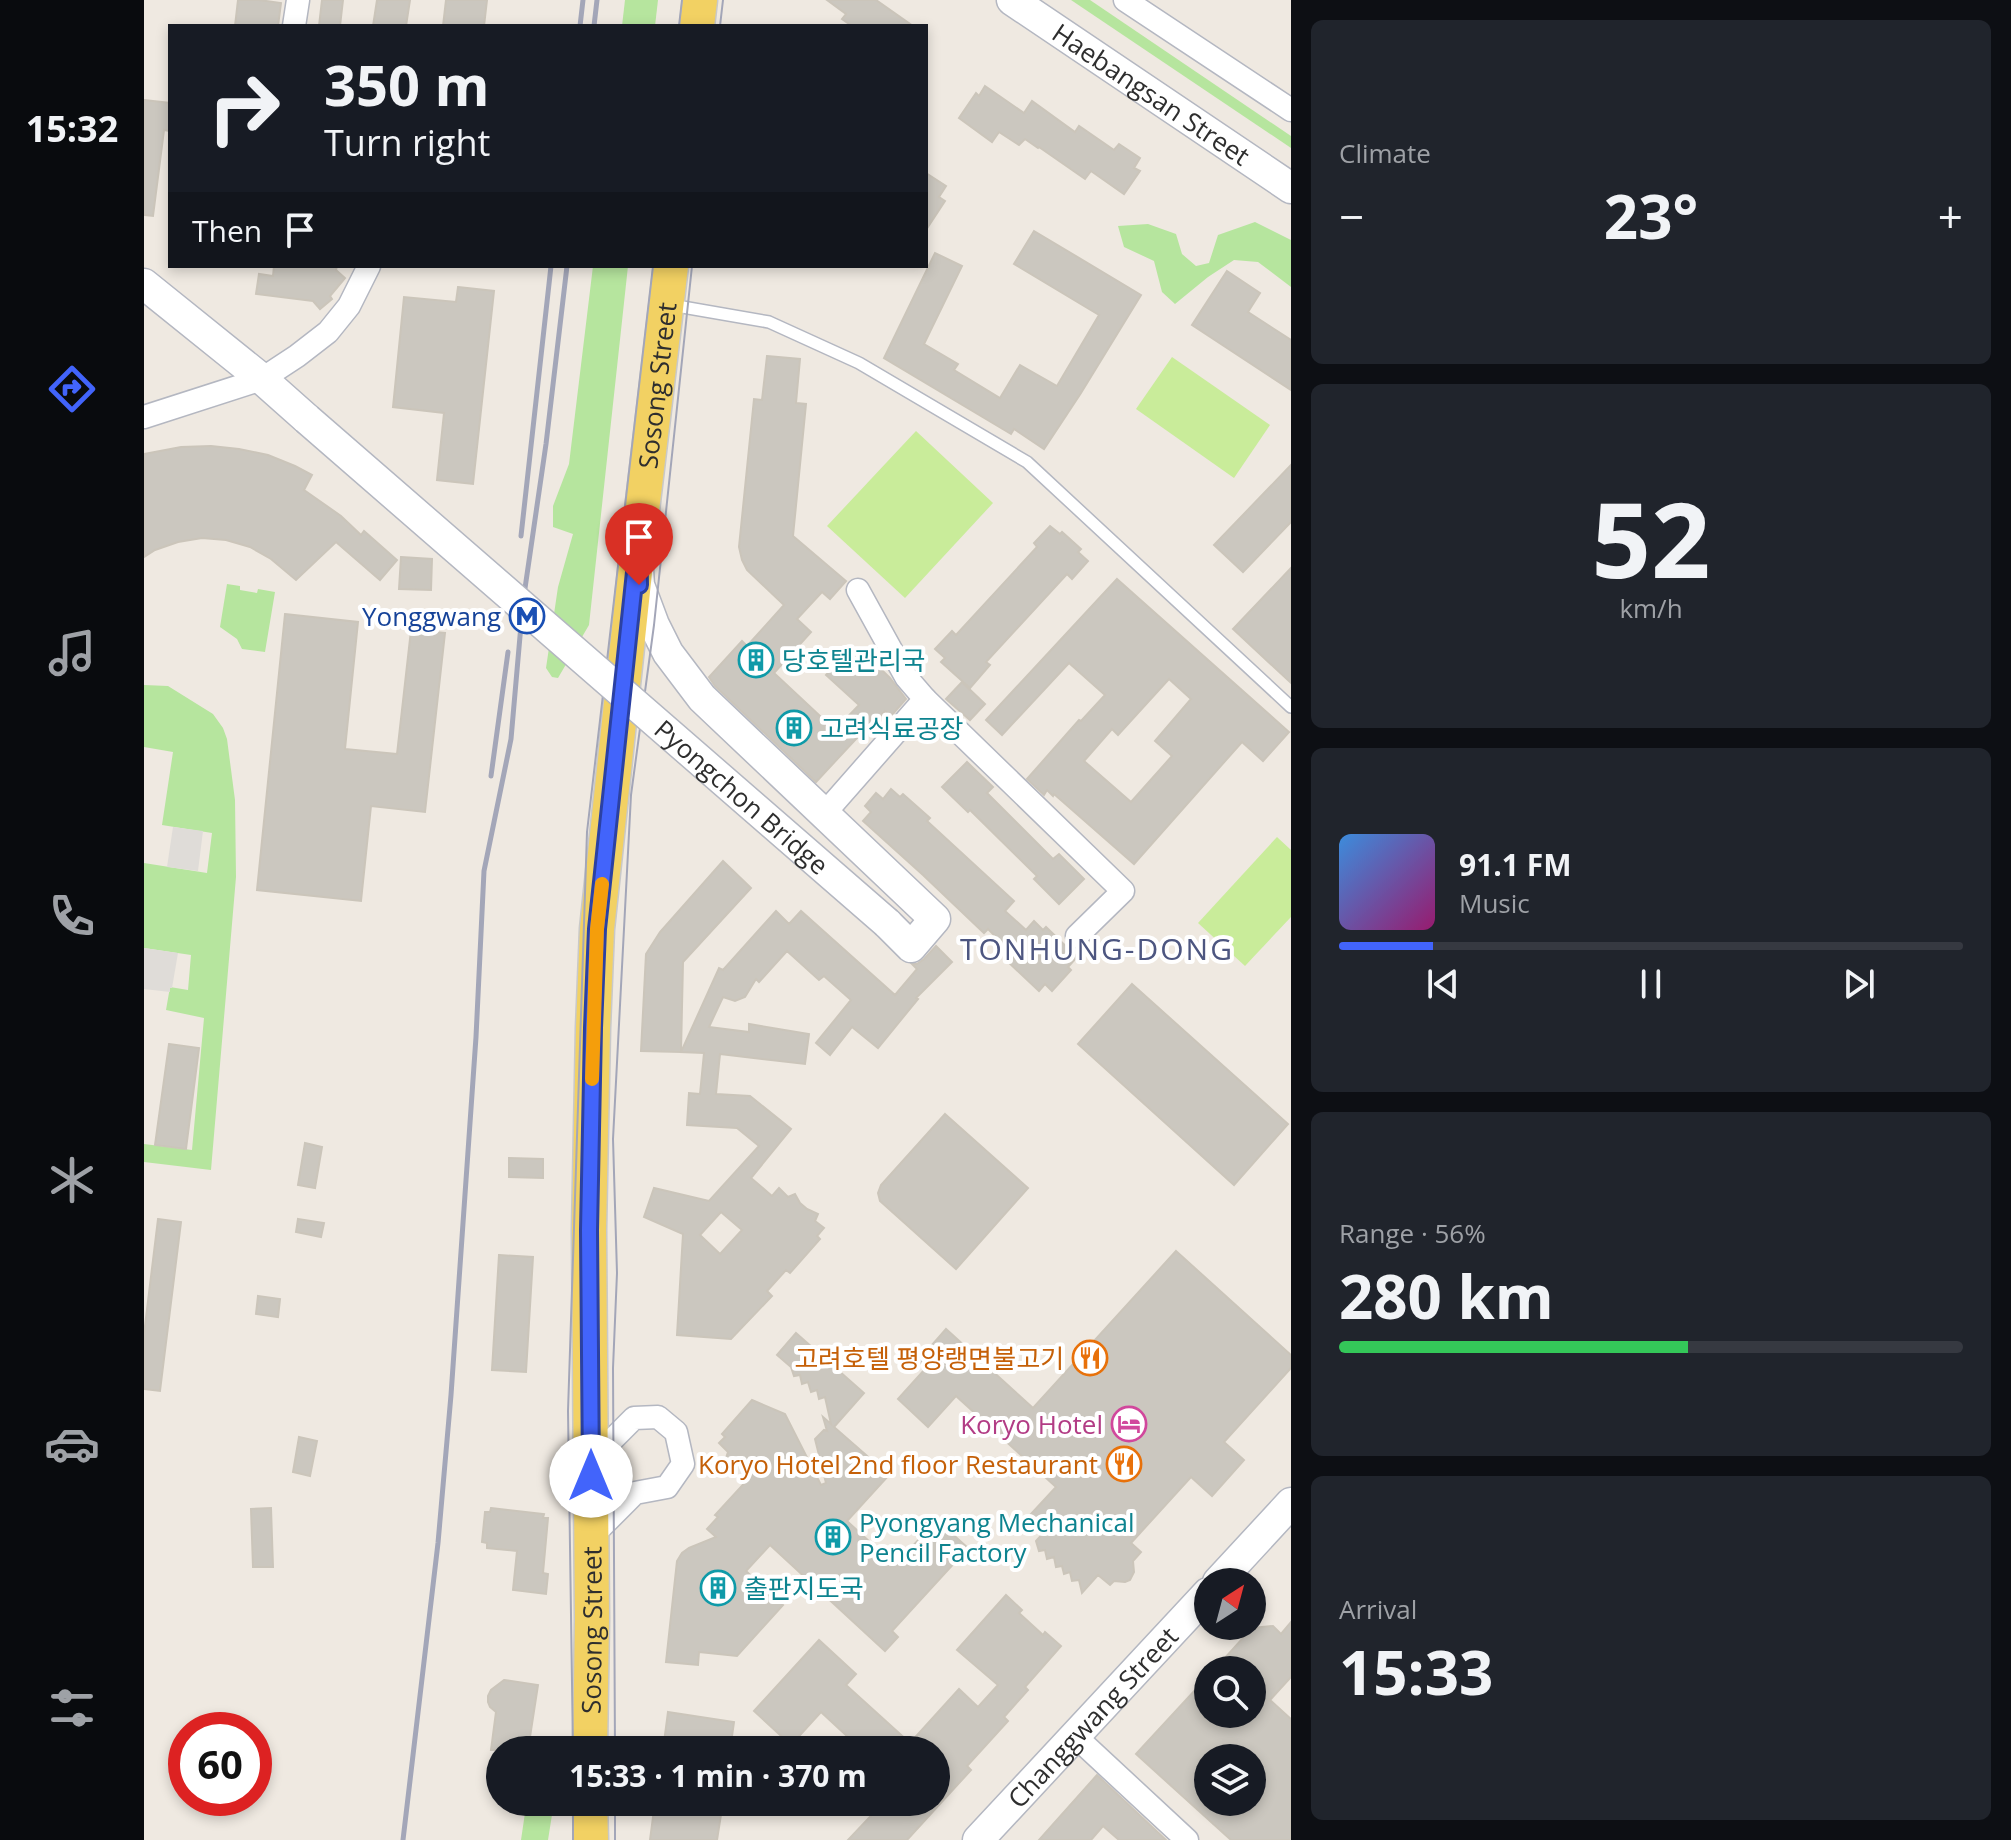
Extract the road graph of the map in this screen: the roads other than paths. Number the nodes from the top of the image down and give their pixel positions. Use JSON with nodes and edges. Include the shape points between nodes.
{"nodes":[{"id":1,"x":298,"y":0,"type":"edge"},
{"id":2,"x":700,"y":0,"type":"edge"},
{"id":3,"x":1012,"y":0,"type":"edge"},
{"id":4,"x":1125,"y":0,"type":"edge"},
{"id":5,"x":294,"y":24,"type":"edge"},
{"id":6,"x":697,"y":24,"type":"edge"},
{"id":7,"x":1291,"y":110,"type":"edge"},
{"id":8,"x":1291,"y":188,"type":"edge"},
{"id":9,"x":368,"y":268,"type":"edge"},
{"id":10,"x":671,"y":268,"type":"edge"},
{"id":11,"x":144,"y":284,"type":"edge"},
{"id":12,"x":666,"y":304,"type":"junction"},
{"id":13,"x":262,"y":379,"type":"junction"},
{"id":14,"x":144,"y":417,"type":"edge"},
{"id":15,"x":638,"y":544,"type":"junction"},
{"id":16,"x":858,"y":590,"type":"dead end"},
{"id":17,"x":925,"y":699,"type":"junction"},
{"id":18,"x":1291,"y":707,"type":"edge"},
{"id":19,"x":824,"y":814,"type":"junction"},
{"id":20,"x":1077,"y":936,"type":"dead end"},
{"id":21,"x":591,"y":1461,"type":"junction"},
{"id":22,"x":1291,"y":1503,"type":"edge"},
{"id":23,"x":592,"y":1536,"type":"junction"},
{"id":24,"x":1231,"y":1568,"type":"edge"},
{"id":25,"x":1194,"y":1608,"type":"edge"},
{"id":26,"x":590,"y":1736,"type":"edge"},
{"id":27,"x":1075,"y":1736,"type":"junction"},
{"id":28,"x":590,"y":1816,"type":"edge"},
{"id":29,"x":591,"y":1840,"type":"edge"},
{"id":30,"x":978,"y":1840,"type":"edge"},
{"id":31,"x":1187,"y":1840,"type":"edge"}],
"edges":[{"from":1,"to":5,"type":"street"},
{"from":2,"to":6,"type":"main road"},
{"from":3,"to":8,"type":"street","name":"Haebangsan Street"},
{"from":4,"to":7,"type":"street"},
{"from":9,"to":13,"type":"street","via":[[349,306],[328,332]]},
{"from":10,"to":12,"type":"main road","name":"Sosong Street"},
{"from":11,"to":13,"type":"street","name":"Pyongchon Bridge"},
{"from":12,"to":15,"type":"main road","name":"Sosong Street"},
{"from":12,"to":18,"type":"lane","via":[[769,322],[859,363],[1027,462]]},
{"from":13,"to":14,"type":"street"},
{"from":13,"to":19,"type":"street","name":"Pyongchon Bridge","bridge":true,"via":[[911,947],[935,919]]},
{"from":15,"to":19,"type":"street","via":[[639,585],[668,653],[702,698]]},
{"from":15,"to":21,"type":"main road","name":"Sosong Street","via":[[597,929],[589,1230]]},
{"from":16,"to":17,"type":"street","via":[[906,677]]},
{"from":17,"to":19,"type":"street"},
{"from":17,"to":20,"type":"street","via":[[1123,891]]},
{"from":21,"to":23,"type":"main road","name":"Sosong Street"},
{"from":21,"to":23,"type":"street","via":[[634,1418],[658,1417],[676,1432],[683,1464],[667,1487],[635,1493]]},
{"from":22,"to":24,"type":"street"},
{"from":23,"to":26,"type":"main road","name":"Sosong Street"},
{"from":25,"to":27,"type":"street","name":"Changgwang Street"},
{"from":27,"to":30,"type":"street","name":"Changgwang Street"},
{"from":27,"to":31,"type":"street"},
{"from":28,"to":29,"type":"main road"}]}
